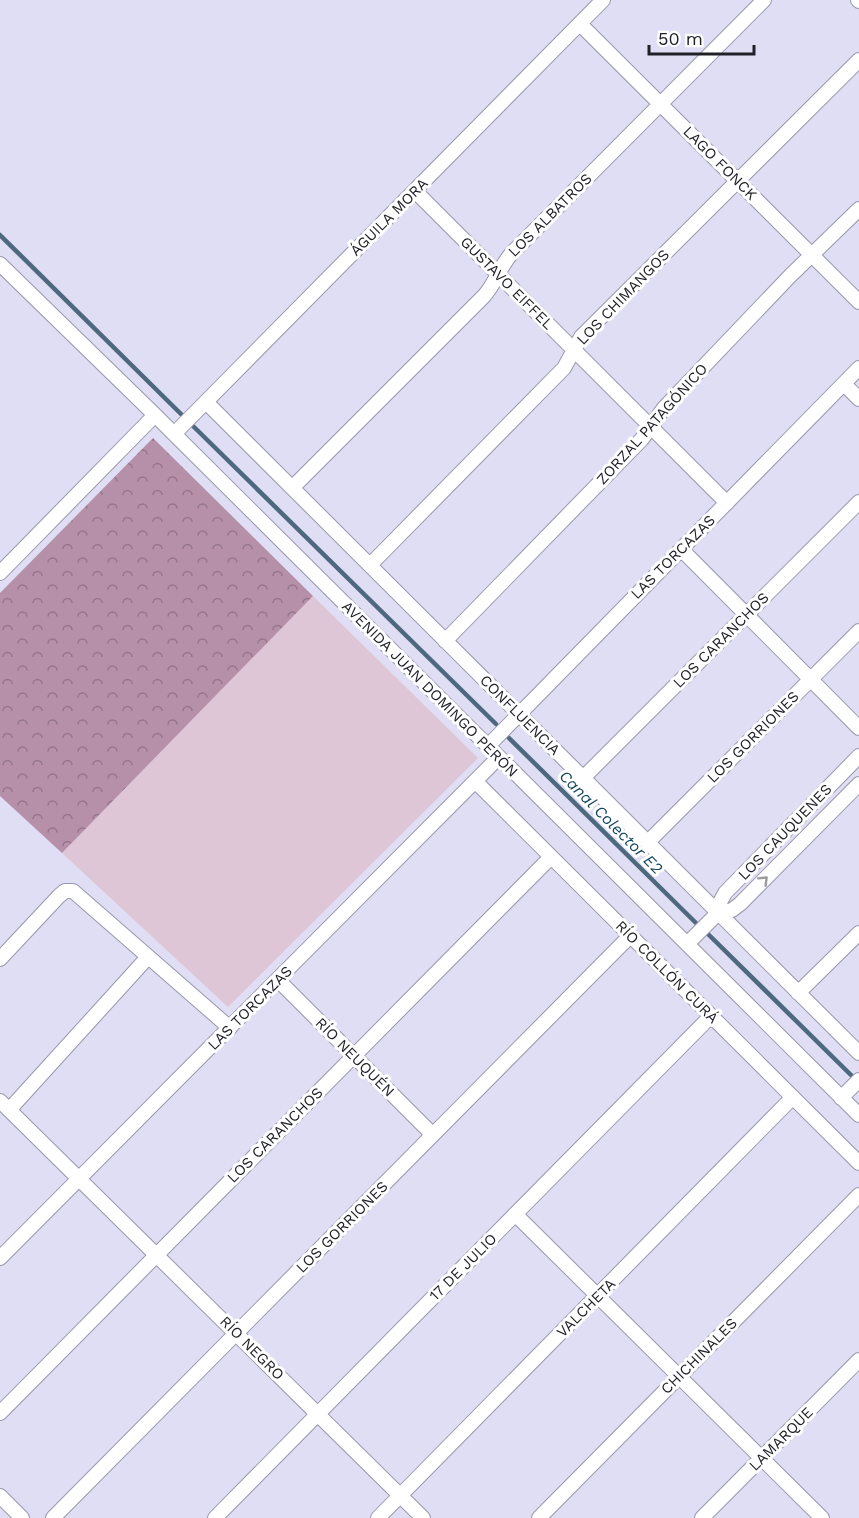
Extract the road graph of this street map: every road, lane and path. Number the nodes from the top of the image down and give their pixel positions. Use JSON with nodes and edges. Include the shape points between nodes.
{"nodes":[{"id":1,"x":603,"y":0,"type":"edge"},
{"id":2,"x":764,"y":0,"type":"edge"},
{"id":3,"x":580,"y":24,"type":"junction"},
{"id":4,"x":859,"y":60,"type":"edge"},
{"id":5,"x":660,"y":104,"type":"junction"},
{"id":6,"x":738,"y":181,"type":"junction"},
{"id":7,"x":415,"y":191,"type":"junction"},
{"id":8,"x":859,"y":209,"type":"edge"},
{"id":9,"x":812,"y":255,"type":"junction"},
{"id":10,"x":0,"y":264,"type":"edge"},
{"id":11,"x":498,"y":274,"type":"junction"},
{"id":12,"x":859,"y":302,"type":"edge"},
{"id":13,"x":573,"y":349,"type":"junction"},
{"id":14,"x":859,"y":368,"type":"edge"},
{"id":15,"x":844,"y":384,"type":"junction"},
{"id":16,"x":859,"y":399,"type":"edge"},
{"id":17,"x":206,"y":402,"type":"junction"},
{"id":18,"x":155,"y":415,"type":"junction"},
{"id":19,"x":651,"y":426,"type":"junction"},
{"id":20,"x":174,"y":434,"type":"junction"},
{"id":21,"x":292,"y":488,"type":"junction"},
{"id":22,"x":859,"y":502,"type":"edge"},
{"id":23,"x":727,"y":503,"type":"junction"},
{"id":24,"x":681,"y":549,"type":"junction"},
{"id":25,"x":370,"y":565,"type":"junction"},
{"id":26,"x":0,"y":573,"type":"edge"},
{"id":27,"x":746,"y":615,"type":"junction"},
{"id":28,"x":859,"y":631,"type":"edge"},
{"id":29,"x":446,"y":641,"type":"junction"},
{"id":30,"x":810,"y":680,"type":"junction"},
{"id":31,"x":519,"y":714,"type":"junction"},
{"id":32,"x":859,"y":728,"type":"edge"},
{"id":33,"x":488,"y":746,"type":"junction"},
{"id":34,"x":859,"y":756,"type":"edge"},
{"id":35,"x":499,"y":757,"type":"junction"},
{"id":36,"x":583,"y":778,"type":"junction"},
{"id":37,"x":475,"y":782,"type":"junction"},
{"id":38,"x":859,"y":784,"type":"edge"},
{"id":39,"x":648,"y":842,"type":"junction"},
{"id":40,"x":551,"y":857,"type":"junction"},
{"id":41,"x":718,"y":913,"type":"junction"},
{"id":42,"x":859,"y":933,"type":"edge"},
{"id":43,"x":630,"y":936,"type":"junction"},
{"id":44,"x":687,"y":944,"type":"junction"},
{"id":45,"x":148,"y":957,"type":"junction"},
{"id":46,"x":0,"y":959,"type":"edge"},
{"id":47,"x":278,"y":980,"type":"junction"},
{"id":48,"x":798,"y":993,"type":"junction"},
{"id":49,"x":711,"y":1016,"type":"junction"},
{"id":50,"x":230,"y":1028,"type":"junction"},
{"id":51,"x":859,"y":1053,"type":"edge"},
{"id":52,"x":354,"y":1056,"type":"junction"},
{"id":53,"x":859,"y":1080,"type":"edge"},
{"id":54,"x":793,"y":1097,"type":"junction"},
{"id":55,"x":841,"y":1098,"type":"junction"},
{"id":56,"x":5,"y":1105,"type":"edge"},
{"id":57,"x":859,"y":1115,"type":"edge"},
{"id":58,"x":433,"y":1135,"type":"junction"},
{"id":59,"x":859,"y":1163,"type":"edge"},
{"id":60,"x":80,"y":1178,"type":"junction"},
{"id":61,"x":859,"y":1195,"type":"edge"},
{"id":62,"x":515,"y":1214,"type":"junction"},
{"id":63,"x":157,"y":1254,"type":"junction"},
{"id":64,"x":0,"y":1258,"type":"edge"},
{"id":65,"x":597,"y":1296,"type":"junction"},
{"id":66,"x":236,"y":1333,"type":"junction"},
{"id":67,"x":859,"y":1360,"type":"edge"},
{"id":68,"x":679,"y":1377,"type":"junction"},
{"id":69,"x":0,"y":1413,"type":"edge"},
{"id":70,"x":318,"y":1414,"type":"junction"},
{"id":71,"x":762,"y":1458,"type":"junction"},
{"id":72,"x":400,"y":1495,"type":"junction"},
{"id":73,"x":0,"y":1496,"type":"edge"},
{"id":74,"x":22,"y":1518,"type":"edge"},
{"id":75,"x":53,"y":1518,"type":"edge"},
{"id":76,"x":215,"y":1518,"type":"edge"},
{"id":77,"x":378,"y":1518,"type":"edge"},
{"id":78,"x":423,"y":1518,"type":"edge"},
{"id":79,"x":539,"y":1518,"type":"edge"},
{"id":80,"x":702,"y":1518,"type":"edge"},
{"id":81,"x":822,"y":1518,"type":"edge"}],
"edges":[{"from":1,"to":3,"type":"street","name":"ÁGUILA MORA"},
{"from":2,"to":5,"type":"street","name":"LOS ALBATROS"},
{"from":3,"to":5,"type":"street","name":"LAGO FONCK"},
{"from":3,"to":7,"type":"street","name":"ÁGUILA MORA"},
{"from":4,"to":6,"type":"street","name":"LOS CHIMANGOS"},
{"from":5,"to":6,"type":"street","name":"LAGO FONCK"},
{"from":5,"to":11,"type":"street","name":"LOS ALBATROS","via":[[513,252]]},
{"from":6,"to":9,"type":"street","name":"LAGO FONCK"},
{"from":6,"to":13,"type":"street","name":"LOS CHIMANGOS"},
{"from":7,"to":11,"type":"street","name":"GUSTAVO EIFFEL"},
{"from":7,"to":17,"type":"street","name":"ÁGUILA MORA"},
{"from":8,"to":9,"type":"street","name":"ZORZAL PATAGÓNICO"},
{"from":9,"to":12,"type":"street","name":"LAGO FONCK"},
{"from":9,"to":19,"type":"street","name":"ZORZAL PATAGÓNICO"},
{"from":10,"to":18,"type":"street","name":"AVENIDA JUAN DOMINGO PERÓN"},
{"from":11,"to":13,"type":"street","name":"GUSTAVO EIFFEL"},
{"from":11,"to":21,"type":"street","name":"LOS ALBATROS","via":[[484,296]]},
{"from":13,"to":19,"type":"street","name":"GUSTAVO EIFFEL"},
{"from":13,"to":25,"type":"street","name":"LOS CHIMANGOS","via":[[564,368]]},
{"from":14,"to":15,"type":"street","name":"LAS TORCAZAS"},
{"from":15,"to":16,"type":"street"},
{"from":15,"to":23,"type":"street","name":"LAS TORCAZAS"},
{"from":17,"to":20,"type":"street","name":"ÁGUILA MORA"},
{"from":17,"to":21,"type":"street","name":"CONFLUENCIA"},
{"from":18,"to":20,"type":"street","name":"AVENIDA JUAN DOMINGO PERÓN"},
{"from":18,"to":26,"type":"street"},
{"from":19,"to":23,"type":"street","name":"GUSTAVO EIFFEL"},
{"from":19,"to":29,"type":"street","name":"ZORZAL PATAGÓNICO"},
{"from":20,"to":33,"type":"street","name":"AVENIDA JUAN DOMINGO PERÓN"},
{"from":21,"to":25,"type":"street","name":"CONFLUENCIA"},
{"from":22,"to":27,"type":"street","name":"LOS CARANCHOS"},
{"from":23,"to":24,"type":"street","name":"LAS TORCAZAS"},
{"from":24,"to":27,"type":"street"},
{"from":24,"to":31,"type":"street","name":"LAS TORCAZAS"},
{"from":25,"to":29,"type":"street","name":"CONFLUENCIA"},
{"from":27,"to":30,"type":"street"},
{"from":27,"to":36,"type":"street","name":"LOS CARANCHOS"},
{"from":28,"to":30,"type":"street","name":"LOS GORRIONES"},
{"from":29,"to":31,"type":"street","name":"CONFLUENCIA"},
{"from":30,"to":32,"type":"street"},
{"from":30,"to":39,"type":"street","name":"LOS GORRIONES"},
{"from":31,"to":33,"type":"street","name":"LAS TORCAZAS"},
{"from":31,"to":36,"type":"street","name":"CONFLUENCIA"},
{"from":33,"to":35,"type":"street","name":"AVENIDA JUAN DOMINGO PERÓN"},
{"from":34,"to":41,"type":"street","name":"LOS CAUQUENES","via":[[725,893]]},
{"from":35,"to":37,"type":"street","name":"LAS TORCAZAS"},
{"from":35,"to":44,"type":"street","name":"AVENIDA JUAN DOMINGO PERÓN"},
{"from":36,"to":39,"type":"street","name":"CONFLUENCIA"},
{"from":37,"to":40,"type":"street","name":"RÍO COLLÓN CURÁ"},
{"from":37,"to":47,"type":"street","name":"LAS TORCAZAS"},
{"from":41,"to":38,"type":"street","name":"LOS CAUQUENES","one_way":true,"via":[[740,904]]},
{"from":39,"to":41,"type":"street","name":"CONFLUENCIA"},
{"from":40,"to":43,"type":"street","name":"RÍO COLLÓN CURÁ"},
{"from":40,"to":52,"type":"street","name":"LOS CARANCHOS"},
{"from":41,"to":44,"type":"street","name":"LOS CAUQUENES"},
{"from":41,"to":48,"type":"street","name":"CONFLUENCIA"},
{"from":42,"to":48,"type":"street"},
{"from":43,"to":49,"type":"street","name":"RÍO COLLÓN CURÁ"},
{"from":43,"to":58,"type":"street","name":"LOS GORRIONES"},
{"from":44,"to":55,"type":"street","name":"AVENIDA JUAN DOMINGO PERÓN"},
{"from":45,"to":46,"type":"street","via":[[79,896],[65,891]]},
{"from":45,"to":50,"type":"street"},
{"from":45,"to":56,"type":"street"},
{"from":47,"to":50,"type":"street","name":"LAS TORCAZAS"},
{"from":47,"to":52,"type":"street","name":"RÍO NEUQUÉN"},
{"from":48,"to":51,"type":"street","name":"CONFLUENCIA"},
{"from":49,"to":54,"type":"street","name":"RÍO COLLÓN CURÁ"},
{"from":49,"to":62,"type":"street","name":"17 DE JULIO"},
{"from":50,"to":60,"type":"street","name":"LAS TORCAZAS"},
{"from":52,"to":58,"type":"street","name":"RÍO NEUQUÉN"},
{"from":52,"to":63,"type":"street","name":"LOS CARANCHOS"},
{"from":53,"to":55,"type":"street"},
{"from":54,"to":59,"type":"street","name":"RÍO COLLÓN CURÁ"},
{"from":54,"to":65,"type":"street","name":"VALCHETA"},
{"from":55,"to":57,"type":"street","name":"AVENIDA JUAN DOMINGO PERÓN"},
{"from":56,"to":60,"type":"street","name":"RÍO NEGRO"},
{"from":58,"to":66,"type":"street","name":"LOS GORRIONES"},
{"from":60,"to":63,"type":"street","name":"RÍO NEGRO"},
{"from":60,"to":64,"type":"street","name":"LAS TORCAZAS"},
{"from":61,"to":68,"type":"street","name":"CHICHINALES"},
{"from":62,"to":65,"type":"street"},
{"from":62,"to":70,"type":"street","name":"17 DE JULIO"},
{"from":63,"to":66,"type":"street","name":"RÍO NEGRO"},
{"from":63,"to":69,"type":"street","name":"LOS CARANCHOS"},
{"from":65,"to":68,"type":"street"},
{"from":65,"to":72,"type":"street","name":"VALCHETA"},
{"from":66,"to":70,"type":"street","name":"RÍO NEGRO"},
{"from":66,"to":75,"type":"street","name":"LOS GORRIONES"},
{"from":67,"to":71,"type":"street","name":"LAMARQUE"},
{"from":68,"to":71,"type":"street"},
{"from":68,"to":79,"type":"street","name":"CHICHINALES"},
{"from":70,"to":72,"type":"street","name":"RÍO NEGRO"},
{"from":70,"to":76,"type":"street","name":"17 DE JULIO"},
{"from":71,"to":80,"type":"street","name":"LAMARQUE"},
{"from":71,"to":81,"type":"street"},
{"from":72,"to":77,"type":"street","name":"VALCHETA"},
{"from":72,"to":78,"type":"street","name":"RÍO NEGRO"},
{"from":73,"to":74,"type":"street"}]}
